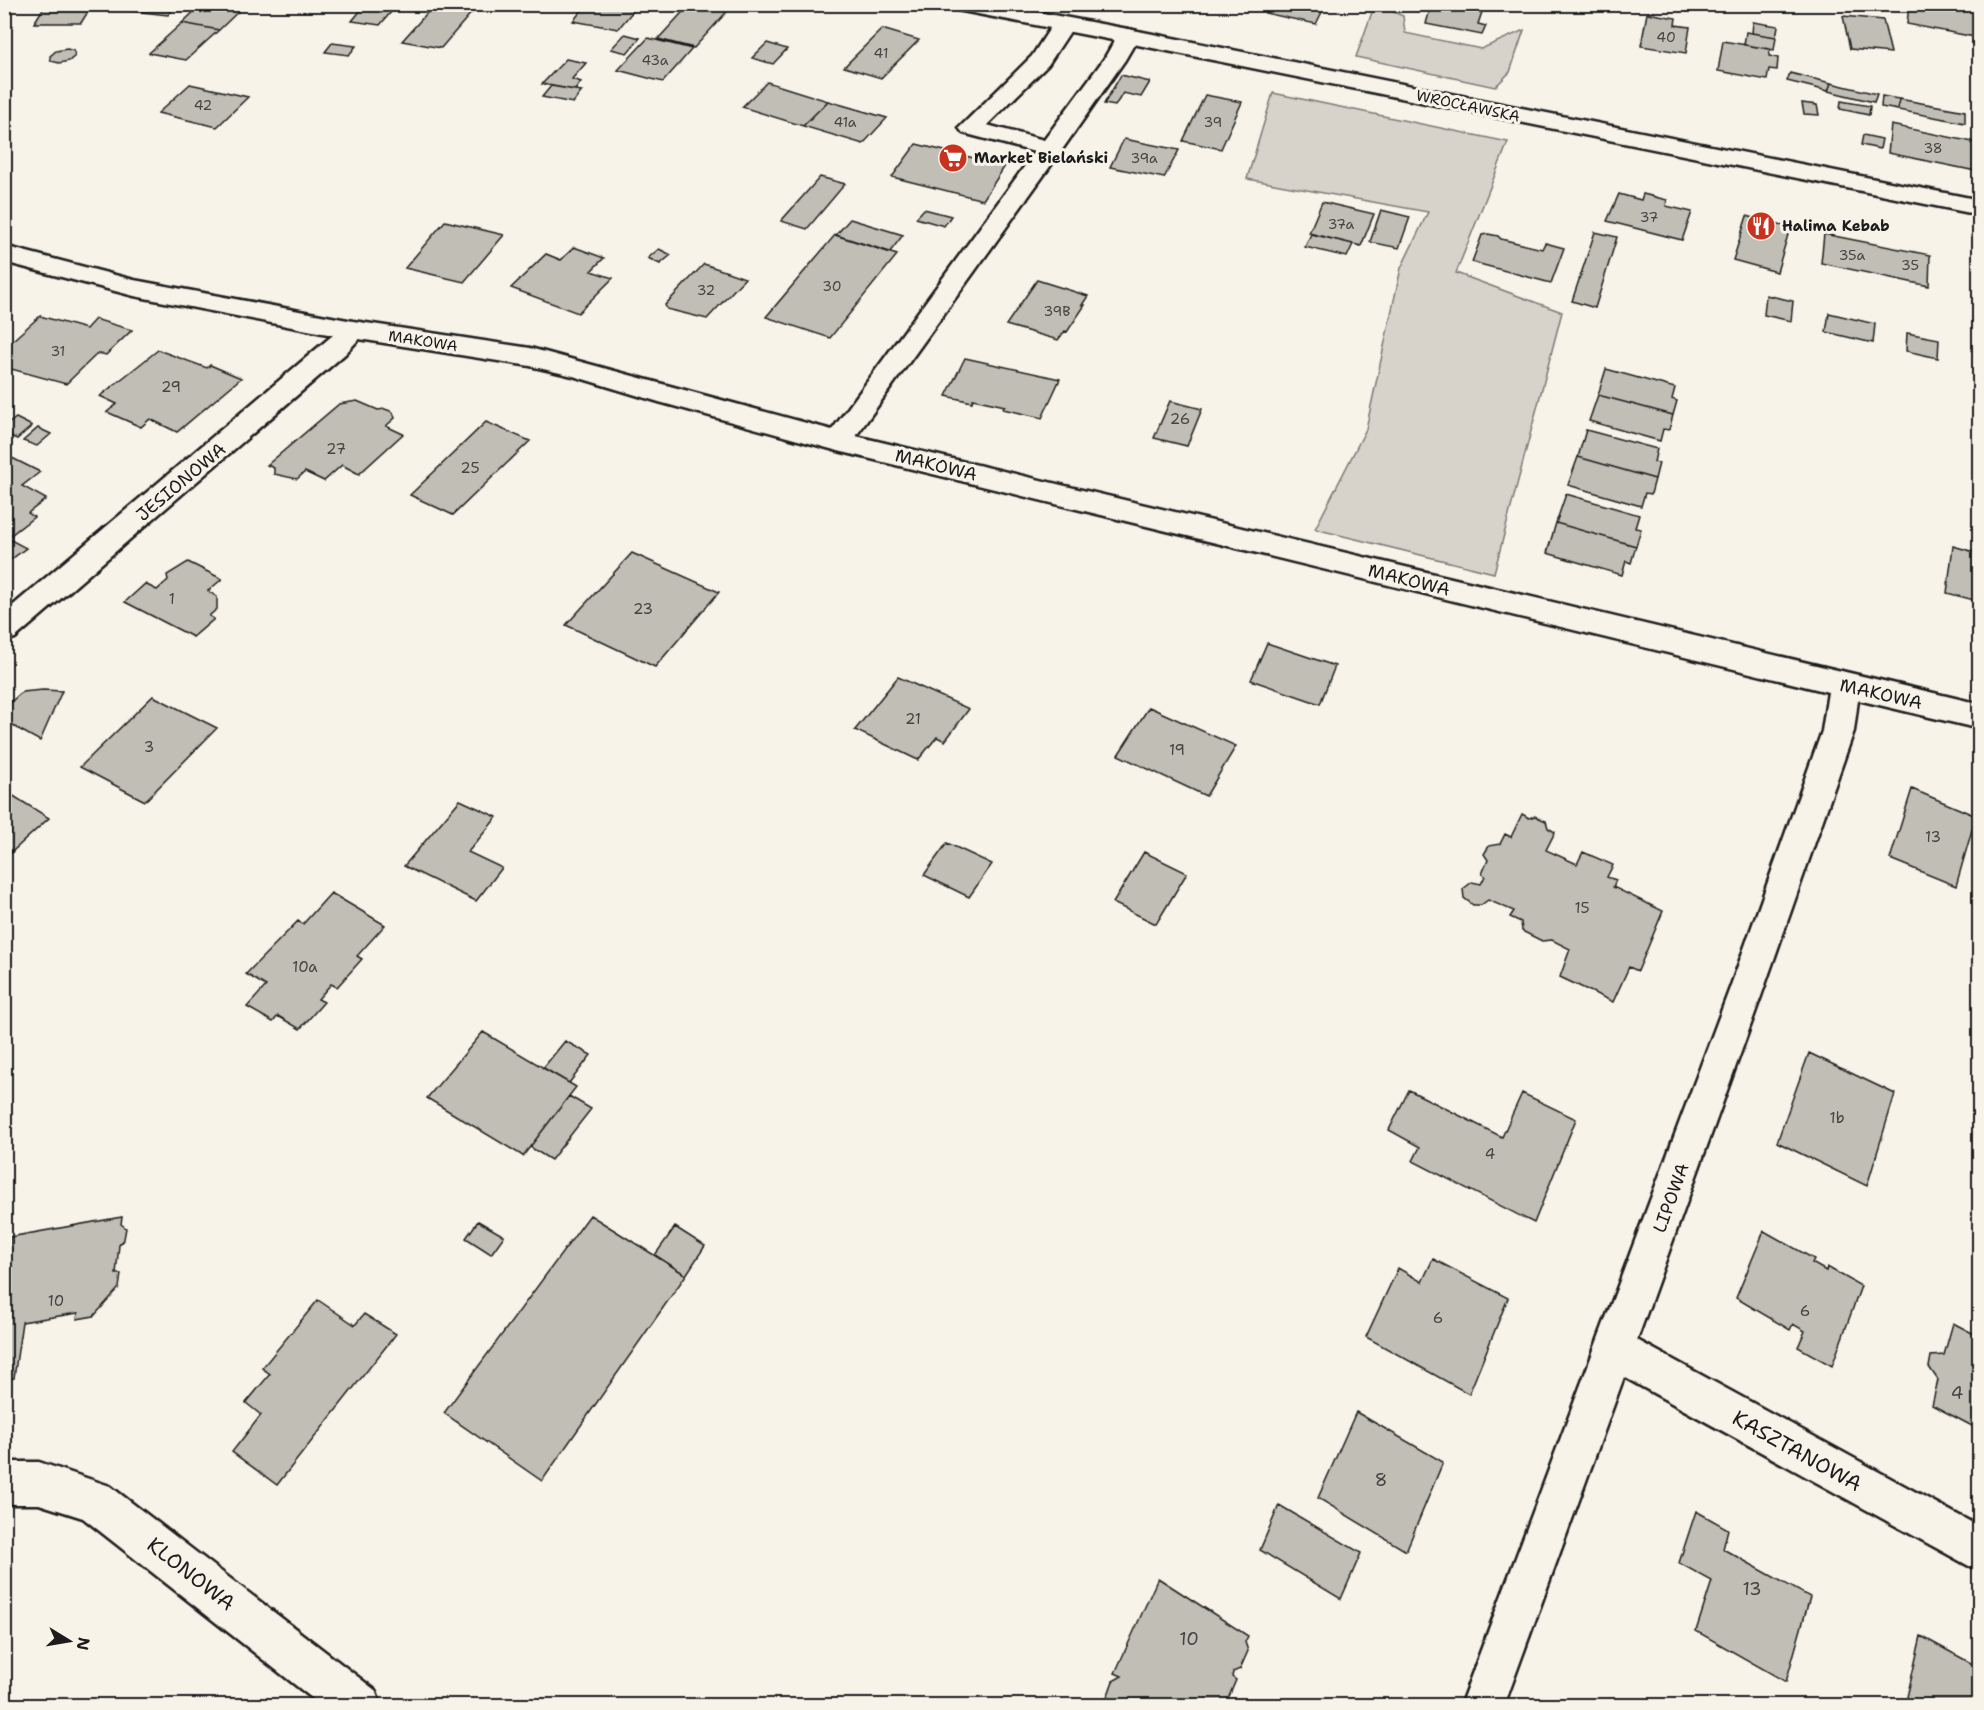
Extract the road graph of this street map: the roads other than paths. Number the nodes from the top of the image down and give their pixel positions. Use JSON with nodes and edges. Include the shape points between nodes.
{"nodes":[{"id":1,"x":957,"y":4,"type":"edge"},
{"id":2,"x":1064,"y":24,"type":"junction"},
{"id":3,"x":1128,"y":36,"type":"junction"},
{"id":4,"x":1051,"y":148,"type":"junction"},
{"id":5,"x":1980,"y":208,"type":"edge"},
{"id":6,"x":4,"y":254,"type":"edge"},
{"id":7,"x":353,"y":330,"type":"junction"},
{"id":8,"x":838,"y":441,"type":"junction"},
{"id":9,"x":4,"y":630,"type":"edge"},
{"id":10,"x":1844,"y":686,"type":"junction"},
{"id":11,"x":1980,"y":717,"type":"edge"},
{"id":12,"x":1615,"y":1350,"type":"junction"},
{"id":13,"x":4,"y":1483,"type":"edge"},
{"id":14,"x":1980,"y":1551,"type":"edge"},
{"id":15,"x":359,"y":1706,"type":"edge"},
{"id":16,"x":1482,"y":1706,"type":"edge"}],
"edges":[{"from":1,"to":2,"type":"street","name":"WROCŁAWSKA"},
{"from":2,"to":3,"type":"street","name":"WROCŁAWSKA"},
{"from":2,"to":4,"type":"street","via":[[1040,60],[972,128]]},
{"from":3,"to":4,"type":"street"},
{"from":3,"to":5,"type":"street","name":"WROCŁAWSKA"},
{"from":4,"to":8,"type":"street"},
{"from":6,"to":7,"type":"street","name":"MAKOWA","via":[[134,288]]},
{"from":7,"to":8,"type":"street","name":"MAKOWA","via":[[530,357]]},
{"from":7,"to":9,"type":"street","name":"JESIONOWA","via":[[206,461]]},
{"from":8,"to":10,"type":"street","name":"MAKOWA"},
{"from":10,"to":11,"type":"street","name":"MAKOWA"},
{"from":10,"to":12,"type":"street","name":"LIPOWA","via":[[1838,730]]},
{"from":12,"to":14,"type":"street","name":"KASZTANOWA"},
{"from":12,"to":16,"type":"street","name":"LIPOWA"},
{"from":13,"to":15,"type":"street","name":"KLONOWA","via":[[39,1483],[95,1501]]}]}
